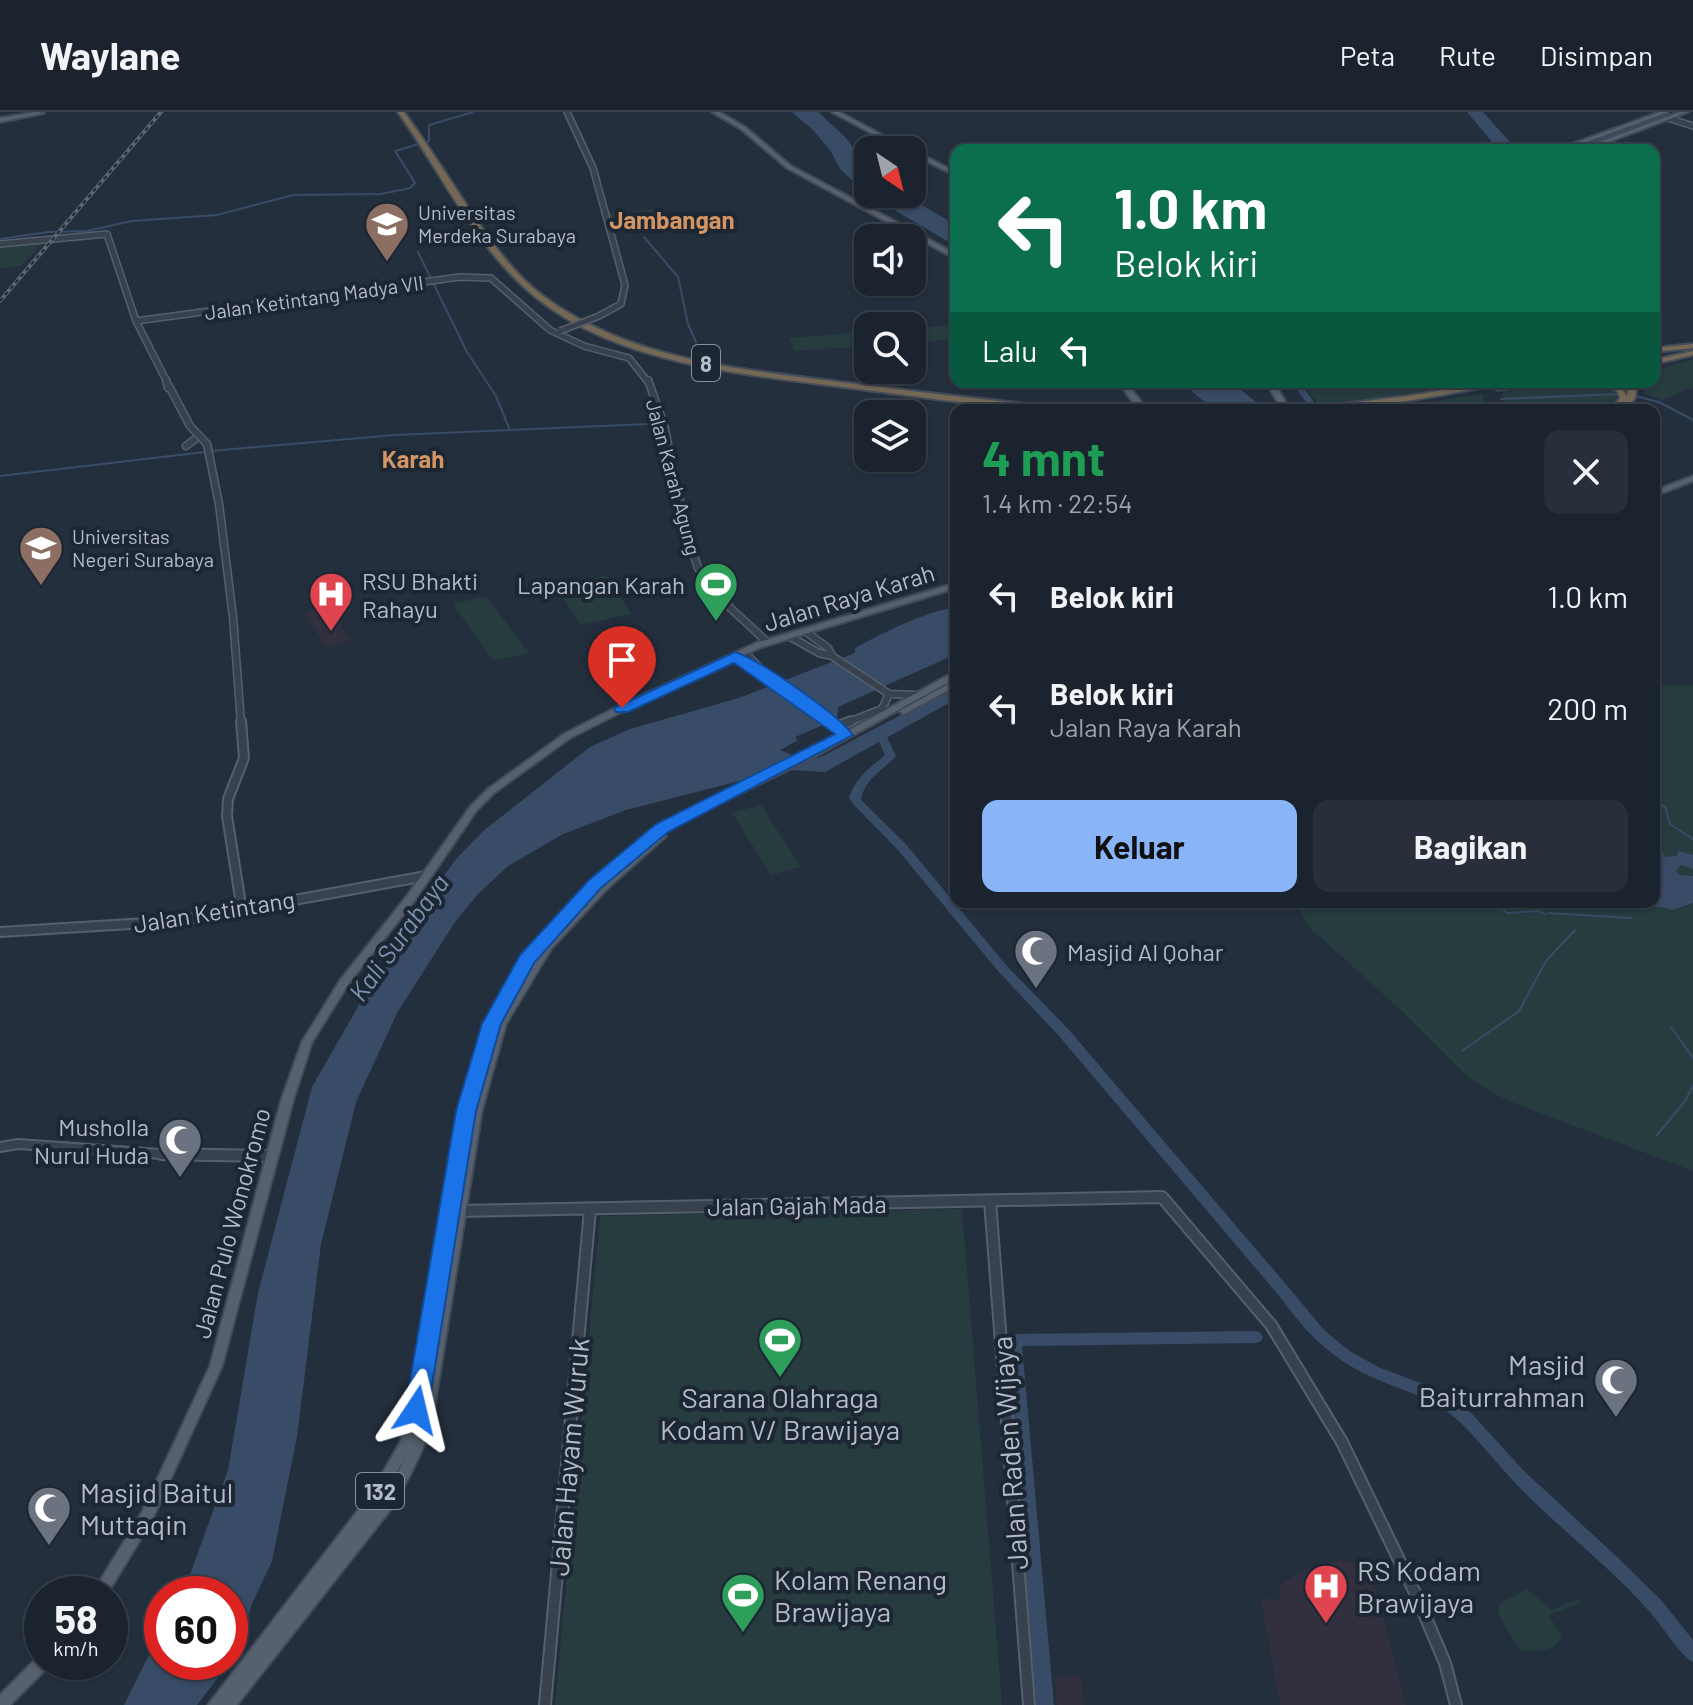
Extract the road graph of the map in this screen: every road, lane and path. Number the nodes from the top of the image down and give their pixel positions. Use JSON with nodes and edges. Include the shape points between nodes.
{"nodes":[{"id":1,"x":392,"y":112,"type":"edge"},
{"id":2,"x":401,"y":112,"type":"edge"},
{"id":3,"x":567,"y":112,"type":"edge"},
{"id":4,"x":715,"y":112,"type":"edge"},
{"id":5,"x":835,"y":112,"type":"edge"},
{"id":6,"x":1685,"y":112,"type":"edge"},
{"id":7,"x":35,"y":113,"type":"edge"},
{"id":8,"x":1663,"y":115,"type":"edge"},
{"id":9,"x":0,"y":118,"type":"edge"},
{"id":10,"x":1633,"y":123,"type":"junction"},
{"id":11,"x":1693,"y":126,"type":"edge"},
{"id":12,"x":1642,"y":127,"type":"junction"},
{"id":13,"x":881,"y":136,"type":"edge"},
{"id":14,"x":421,"y":144,"type":"junction"},
{"id":15,"x":1575,"y":144,"type":"edge"},
{"id":16,"x":1598,"y":144,"type":"edge"},
{"id":17,"x":926,"y":159,"type":"edge"},
{"id":18,"x":950,"y":171,"type":"edge"},
{"id":19,"x":0,"y":244,"type":"edge"},
{"id":20,"x":950,"y":254,"type":"edge"},
{"id":21,"x":492,"y":279,"type":"joint"},
{"id":22,"x":136,"y":321,"type":"junction"},
{"id":23,"x":558,"y":332,"type":"junction"},
{"id":24,"x":1693,"y":349,"type":"edge"},
{"id":25,"x":1660,"y":356,"type":"edge"},
{"id":26,"x":169,"y":386,"type":"junction"},
{"id":27,"x":1280,"y":388,"type":"edge"},
{"id":28,"x":1292,"y":388,"type":"edge"},
{"id":29,"x":1478,"y":388,"type":"edge"},
{"id":30,"x":1491,"y":388,"type":"edge"},
{"id":31,"x":1615,"y":388,"type":"edge"},
{"id":32,"x":1630,"y":388,"type":"edge"},
{"id":33,"x":1461,"y":392,"type":"junction"},
{"id":34,"x":1627,"y":395,"type":"junction"},
{"id":35,"x":1288,"y":397,"type":"junction"},
{"id":36,"x":967,"y":404,"type":"edge"},
{"id":37,"x":1012,"y":404,"type":"edge"},
{"id":38,"x":1291,"y":404,"type":"edge"},
{"id":39,"x":1362,"y":404,"type":"edge"},
{"id":40,"x":1382,"y":404,"type":"edge"},
{"id":41,"x":1620,"y":404,"type":"edge"},
{"id":42,"x":1627,"y":404,"type":"edge"},
{"id":43,"x":194,"y":440,"type":"junction"},
{"id":44,"x":186,"y":446,"type":"dead end"},
{"id":45,"x":208,"y":449,"type":"junction"},
{"id":46,"x":1693,"y":478,"type":"edge"},
{"id":47,"x":1660,"y":492,"type":"edge"},
{"id":48,"x":950,"y":587,"type":"edge"},
{"id":49,"x":805,"y":631,"type":"junction"},
{"id":50,"x":789,"y":636,"type":"junction"},
{"id":51,"x":767,"y":642,"type":"junction"},
{"id":52,"x":739,"y":654,"type":"junction"},
{"id":53,"x":833,"y":656,"type":"junction"},
{"id":54,"x":950,"y":677,"type":"edge"},
{"id":55,"x":950,"y":686,"type":"edge"},
{"id":56,"x":886,"y":692,"type":"junction"},
{"id":57,"x":917,"y":695,"type":"junction"},
{"id":58,"x":929,"y":697,"type":"junction"},
{"id":59,"x":622,"y":708,"type":"joint"},
{"id":60,"x":893,"y":709,"type":"junction"},
{"id":61,"x":879,"y":711,"type":"junction"},
{"id":62,"x":835,"y":724,"type":"junction"},
{"id":63,"x":849,"y":736,"type":"junction"},
{"id":64,"x":426,"y":876,"type":"junction"},
{"id":65,"x":238,"y":909,"type":"junction"},
{"id":66,"x":0,"y":932,"type":"edge"},
{"id":67,"x":0,"y":1147,"type":"edge"},
{"id":68,"x":272,"y":1156,"type":"junction"},
{"id":69,"x":990,"y":1201,"type":"junction"},
{"id":70,"x":590,"y":1210,"type":"junction"},
{"id":71,"x":455,"y":1211,"type":"junction"},
{"id":72,"x":110,"y":1576,"type":"edge"},
{"id":73,"x":273,"y":1640,"type":"junction"},
{"id":74,"x":25,"y":1680,"type":"edge"},
{"id":75,"x":0,"y":1705,"type":"edge"},
{"id":76,"x":215,"y":1705,"type":"edge"},
{"id":77,"x":228,"y":1705,"type":"edge"},
{"id":78,"x":545,"y":1705,"type":"edge"},
{"id":79,"x":1029,"y":1705,"type":"edge"},
{"id":80,"x":1456,"y":1705,"type":"edge"}],
"edges":[{"from":1,"to":14,"type":"highway","number":"8"},
{"from":2,"to":14,"type":"highway","number":"8"},
{"from":3,"to":23,"type":"street","bridge":true,"via":[[593,168],[625,297],[620,306]]},
{"from":4,"to":20,"type":"main road","via":[[789,167]]},
{"from":5,"to":13,"type":"main road"},
{"from":6,"to":8,"type":"main road"},
{"from":7,"to":9,"type":"main road"},
{"from":8,"to":10,"type":"main road"},
{"from":8,"to":11,"type":"street"},
{"from":8,"to":12,"type":"main road"},
{"from":10,"to":12,"type":"main road"},
{"from":10,"to":15,"type":"main road"},
{"from":12,"to":16,"type":"main road"},
{"from":14,"to":36,"type":"highway","number":"8","via":[[506,274],[546,307],[592,334],[723,371]]},
{"from":14,"to":37,"type":"highway","number":"8","via":[[513,272],[547,302],[601,333],[669,355],[770,375]]},
{"from":17,"to":18,"type":"main road"},
{"from":19,"to":22,"type":"street","via":[[107,234]]},
{"from":21,"to":22,"type":"street","name":"Jalan Ketintang Madya VII","via":[[435,280]]},
{"from":21,"to":23,"type":"street","name":"Jalan Karah Agung","via":[[534,319]]},
{"from":22,"to":26,"type":"street"},
{"from":23,"to":51,"type":"street","name":"Jalan Karah Agung","via":[[579,345],[637,363],[662,422],[693,557],[706,582]]},
{"from":24,"to":25,"type":"highway"},
{"from":26,"to":43,"type":"street"},
{"from":26,"to":45,"type":"street"},
{"from":27,"to":35,"type":"main road"},
{"from":28,"to":35,"type":"highway"},
{"from":29,"to":33,"type":"highway"},
{"from":30,"to":33,"type":"highway"},
{"from":31,"to":34,"type":"highway"},
{"from":32,"to":34,"type":"highway"},
{"from":33,"to":39,"type":"highway"},
{"from":33,"to":40,"type":"highway"},
{"from":34,"to":41,"type":"highway"},
{"from":34,"to":42,"type":"highway"},
{"from":35,"to":38,"type":"main road"},
{"from":43,"to":44,"type":"street"},
{"from":43,"to":45,"type":"street"},
{"from":45,"to":65,"type":"street","via":[[219,504],[243,732],[244,763],[231,790],[227,816]]},
{"from":46,"to":47,"type":"main road"},
{"from":48,"to":49,"type":"main road","name":"Jalan Raya Karah"},
{"from":49,"to":50,"type":"main road","name":"Jalan Raya Karah"},
{"from":49,"to":53,"type":"street"},
{"from":50,"to":51,"type":"main road","name":"Jalan Raya Karah"},
{"from":50,"to":53,"type":"street"},
{"from":51,"to":52,"type":"main road","name":"Jalan Raya Karah"},
{"from":52,"to":59,"type":"main road","name":"Jalan Raya Karah"},
{"from":52,"to":62,"type":"street"},
{"from":53,"to":56,"type":"street"},
{"from":54,"to":57,"type":"main road","number":"132"},
{"from":55,"to":58,"type":"main road","number":"132"},
{"from":56,"to":57,"type":"street"},
{"from":56,"to":61,"type":"street"},
{"from":57,"to":60,"type":"main road","number":"132"},
{"from":58,"to":60,"type":"street"},
{"from":58,"to":63,"type":"main road","number":"132"},
{"from":59,"to":64,"type":"main road","name":"Jalan Pulo Wonokromo","via":[[567,736],[486,795]]},
{"from":60,"to":61,"type":"street"},
{"from":60,"to":63,"type":"main road","number":"132"},
{"from":61,"to":62,"type":"street"},
{"from":62,"to":63,"type":"street"},
{"from":63,"to":71,"type":"main road","number":"132","via":[[652,839],[547,947],[501,1024]]},
{"from":64,"to":65,"type":"street","name":"Jalan Ketintang"},
{"from":64,"to":68,"type":"main road","name":"Jalan Pulo Wonokromo","via":[[315,1028],[300,1059]]},
{"from":65,"to":66,"type":"street","name":"Jalan Ketintang","via":[[179,921]]},
{"from":67,"to":68,"type":"street"},
{"from":68,"to":72,"type":"main road","name":"Jalan Pulo Wonokromo","via":[[216,1366],[146,1518]]},
{"from":69,"to":70,"type":"street","name":"Jalan Gajah Mada"},
{"from":69,"to":79,"type":"street","name":"Jalan Raden Wijaya"},
{"from":69,"to":80,"type":"street","name":"Jalan Gajah Mada","via":[[1143,1196],[1166,1201],[1271,1325],[1342,1442],[1441,1652]]},
{"from":70,"to":71,"type":"street","name":"Jalan Gajah Mada"},
{"from":70,"to":78,"type":"street","name":"Jalan Hayam Wuruk"},
{"from":71,"to":73,"type":"main road","number":"132","via":[[424,1426],[404,1477]]},
{"from":73,"to":76,"type":"main road","number":"132"},
{"from":73,"to":77,"type":"main road","number":"132"},
{"from":74,"to":75,"type":"main road"}]}
